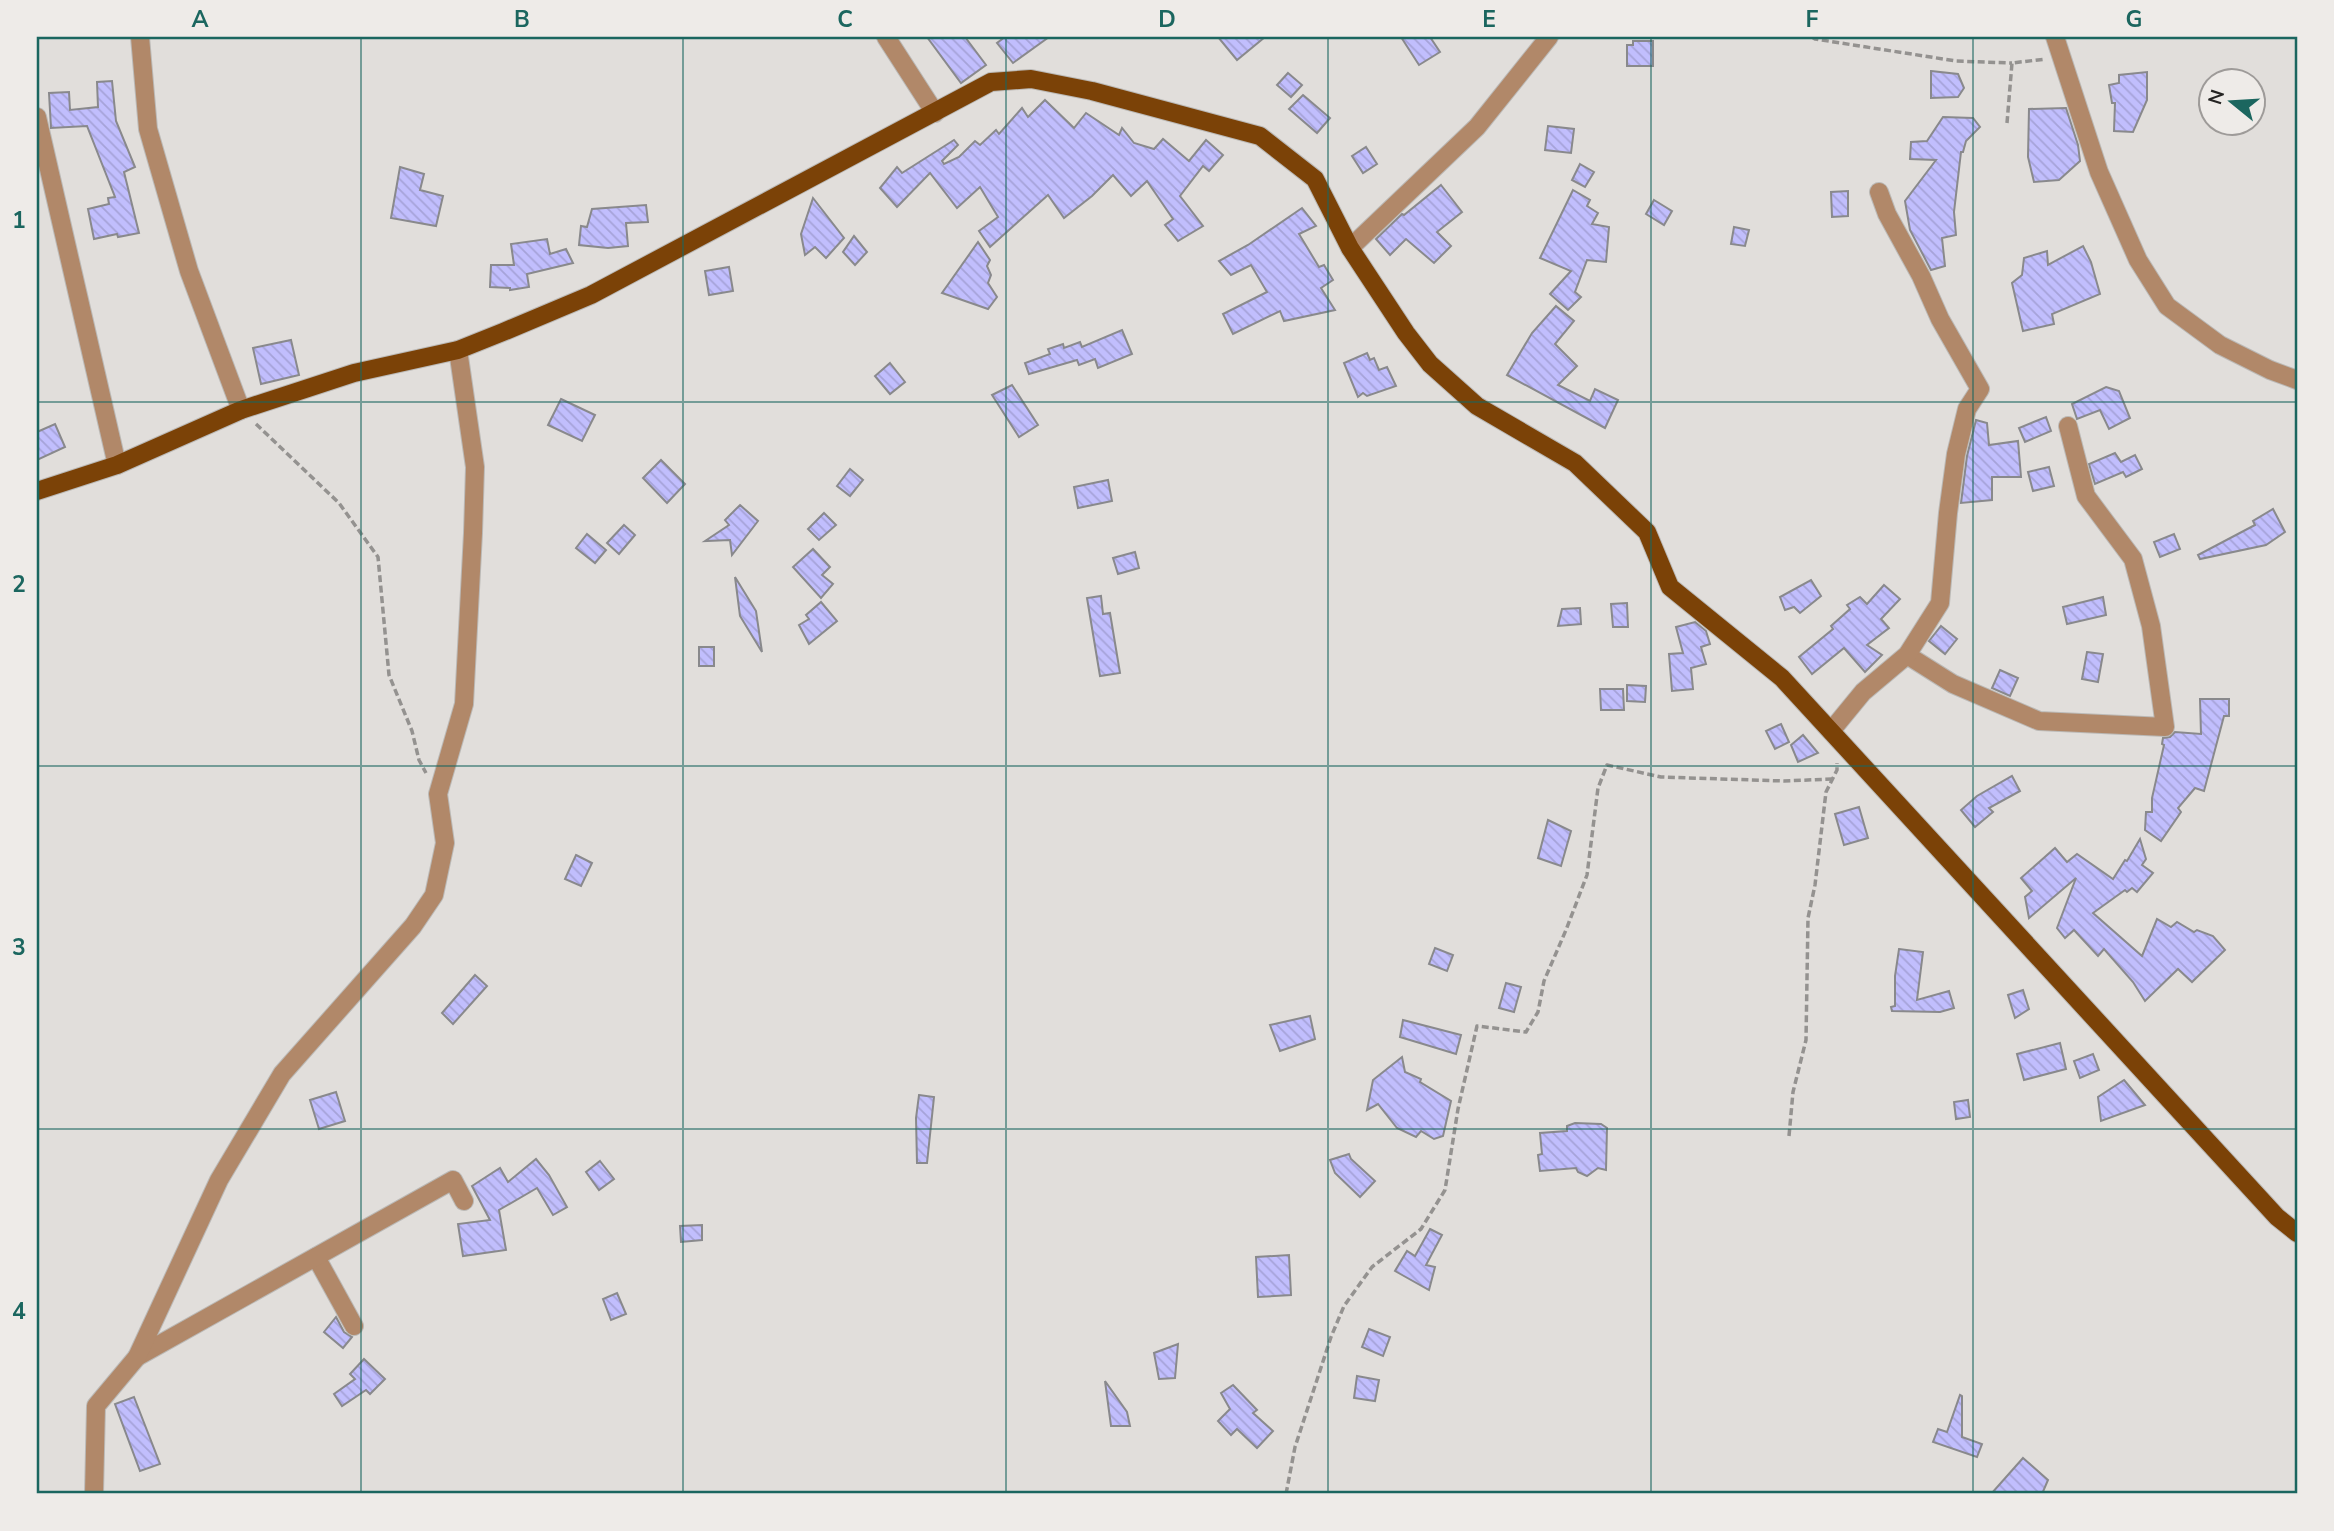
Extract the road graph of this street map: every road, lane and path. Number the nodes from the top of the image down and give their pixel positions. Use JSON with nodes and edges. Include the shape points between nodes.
{"nodes":[{"id":1,"x":140,"y":37,"type":"edge"},
{"id":2,"x":886,"y":37,"type":"edge"},
{"id":3,"x":1549,"y":37,"type":"edge"},
{"id":4,"x":1812,"y":37,"type":"edge"},
{"id":5,"x":2055,"y":37,"type":"edge"},
{"id":6,"x":2062,"y":57,"type":"junction"},
{"id":7,"x":2012,"y":63,"type":"junction"},
{"id":8,"x":936,"y":113,"type":"junction"},
{"id":9,"x":37,"y":117,"type":"edge"},
{"id":10,"x":2007,"y":122,"type":"dead end"},
{"id":11,"x":1879,"y":192,"type":"dead end"},
{"id":12,"x":1350,"y":248,"type":"junction"},
{"id":13,"x":458,"y":351,"type":"junction"},
{"id":14,"x":2297,"y":380,"type":"edge"},
{"id":15,"x":242,"y":410,"type":"junction"},
{"id":16,"x":2067,"y":426,"type":"dead end"},
{"id":17,"x":117,"y":466,"type":"junction"},
{"id":18,"x":37,"y":491,"type":"edge"},
{"id":19,"x":1907,"y":655,"type":"junction"},
{"id":20,"x":1835,"y":736,"type":"junction"},
{"id":21,"x":1832,"y":779,"type":"junction"},
{"id":22,"x":438,"y":794,"type":"junction"},
{"id":23,"x":1789,"y":1136,"type":"dead end"},
{"id":24,"x":464,"y":1201,"type":"dead end"},
{"id":25,"x":2297,"y":1233,"type":"edge"},
{"id":26,"x":316,"y":1257,"type":"junction"},
{"id":27,"x":354,"y":1326,"type":"dead end"},
{"id":28,"x":137,"y":1357,"type":"junction"},
{"id":29,"x":94,"y":1494,"type":"edge"},
{"id":30,"x":1286,"y":1494,"type":"edge"}],
"edges":[{"from":1,"to":15,"type":"street","via":[[148,130],[189,271]]},
{"from":2,"to":8,"type":"street"},
{"from":3,"to":12,"type":"street","via":[[1478,127]]},
{"from":4,"to":7,"type":"path","via":[[1956,61]]},
{"from":5,"to":6,"type":"street"},
{"from":6,"to":7,"type":"path"},
{"from":6,"to":14,"type":"street","via":[[2099,172],[2138,260],[2167,306],[2220,345]]},
{"from":7,"to":10,"type":"path"},
{"from":8,"to":12,"type":"main road","via":[[991,82],[1031,79],[1260,136],[1315,179]]},
{"from":8,"to":13,"type":"main road","via":[[591,295]]},
{"from":9,"to":17,"type":"street"},
{"from":11,"to":19,"type":"street","via":[[1940,319],[1980,388],[1968,410],[1956,454],[1940,603]]},
{"from":12,"to":20,"type":"main road","via":[[1430,364],[1477,406],[1575,463],[1647,532],[1670,587],[1782,678]]},
{"from":13,"to":15,"type":"main road","via":[[354,373]]},
{"from":13,"to":22,"type":"street","via":[[475,467],[473,533],[464,704]]},
{"from":15,"to":17,"type":"main road"},
{"from":15,"to":22,"type":"path","via":[[339,503],[378,557],[390,675],[419,760]]},
{"from":16,"to":19,"type":"street","via":[[2086,496],[2133,559],[2151,626],[2165,727],[2039,720],[1953,684]]},
{"from":17,"to":18,"type":"main road"},
{"from":19,"to":20,"type":"street","via":[[1863,692]]},
{"from":20,"to":21,"type":"path","via":[[1837,770]]},
{"from":20,"to":25,"type":"main road","via":[[2277,1217]]},
{"from":21,"to":23,"type":"path","via":[[1826,792],[1808,918],[1806,1040]]},
{"from":21,"to":30,"type":"path","via":[[1661,777],[1607,765],[1598,788],[1587,875],[1544,981],[1538,1012],[1526,1032],[1477,1026],[1445,1190],[1421,1229],[1373,1267],[1345,1306],[1295,1447]]},
{"from":22,"to":28,"type":"street","via":[[445,843],[433,895],[413,926],[282,1074],[219,1180]]},
{"from":24,"to":26,"type":"street","via":[[453,1180]]},
{"from":26,"to":27,"type":"street"},
{"from":26,"to":28,"type":"street"},
{"from":28,"to":29,"type":"street","via":[[96,1406]]}]}
